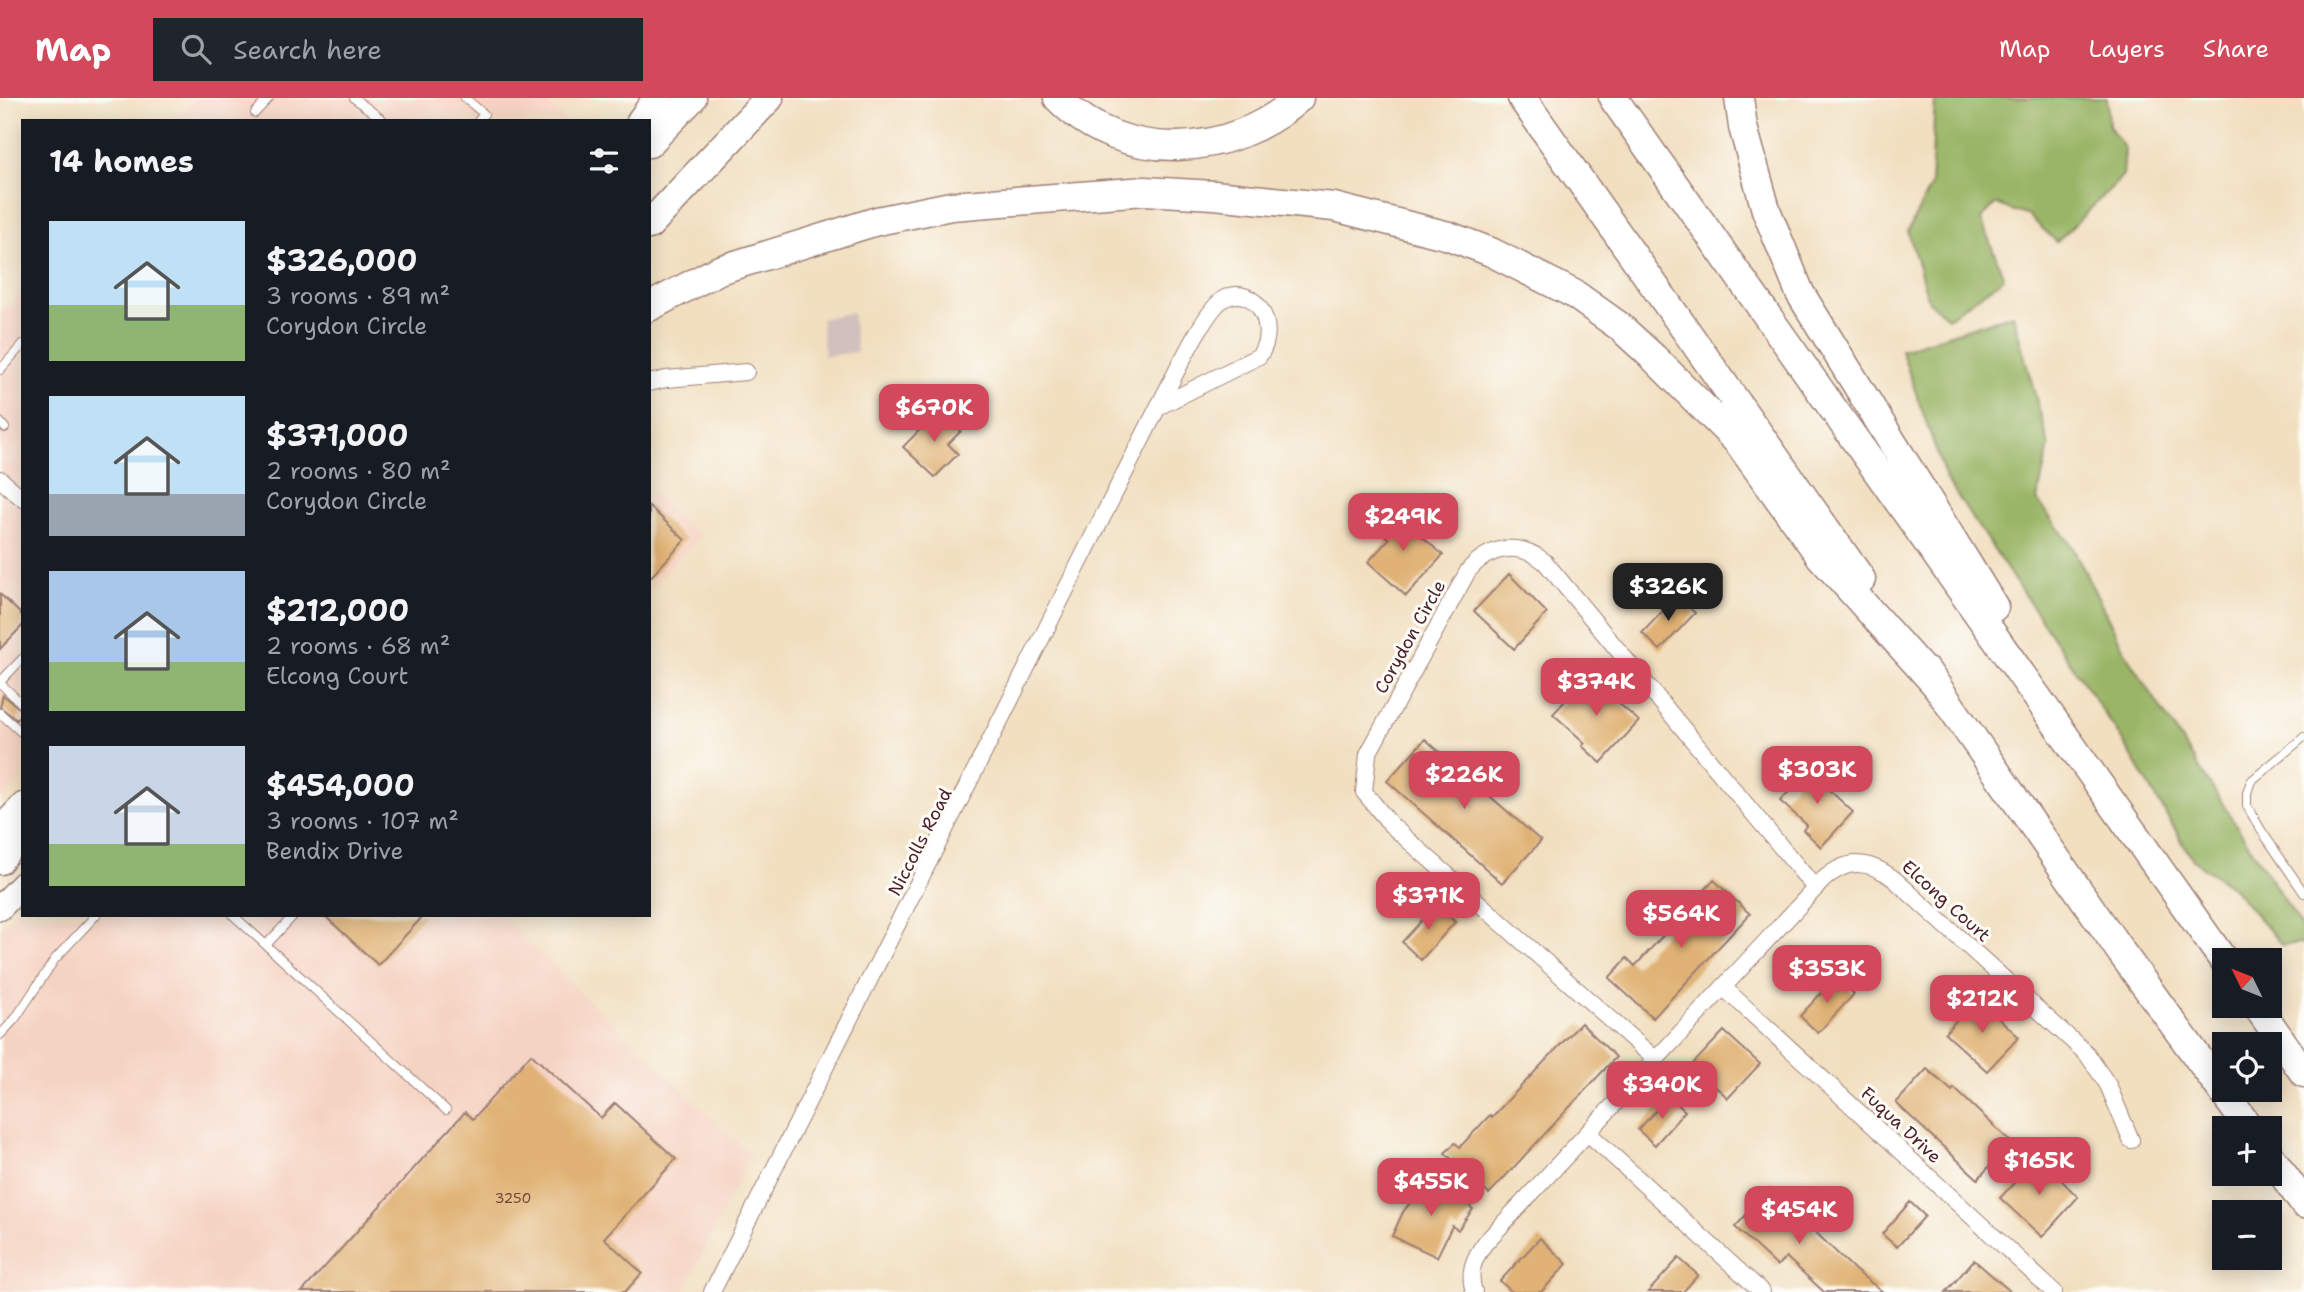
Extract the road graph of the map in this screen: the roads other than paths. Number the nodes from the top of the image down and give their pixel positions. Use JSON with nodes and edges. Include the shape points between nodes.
{"nodes":[{"id":1,"x":268,"y":98,"type":"edge"},
{"id":2,"x":354,"y":98,"type":"edge"},
{"id":3,"x":465,"y":98,"type":"edge"},
{"id":4,"x":658,"y":98,"type":"edge"},
{"id":5,"x":692,"y":98,"type":"edge"},
{"id":6,"x":769,"y":98,"type":"edge"},
{"id":7,"x":1058,"y":98,"type":"edge"},
{"id":8,"x":1299,"y":98,"type":"edge"},
{"id":9,"x":1522,"y":98,"type":"edge"},
{"id":10,"x":1613,"y":98,"type":"edge"},
{"id":11,"x":1739,"y":98,"type":"edge"},
{"id":12,"x":256,"y":113,"type":"dead end"},
{"id":13,"x":381,"y":119,"type":"edge"},
{"id":14,"x":480,"y":119,"type":"edge"},
{"id":15,"x":642,"y":119,"type":"edge"},
{"id":16,"x":651,"y":141,"type":"edge"},
{"id":17,"x":651,"y":223,"type":"edge"},
{"id":18,"x":651,"y":306,"type":"edge"},
{"id":19,"x":21,"y":346,"type":"edge"},
{"id":20,"x":0,"y":370,"type":"edge"},
{"id":21,"x":746,"y":372,"type":"dead end"},
{"id":22,"x":651,"y":383,"type":"edge"},
{"id":23,"x":1158,"y":407,"type":"junction"},
{"id":24,"x":0,"y":479,"type":"edge"},
{"id":25,"x":21,"y":497,"type":"edge"},
{"id":26,"x":21,"y":664,"type":"edge"},
{"id":27,"x":0,"y":682,"type":"edge"},
{"id":28,"x":1937,"y":686,"type":"junction"},
{"id":29,"x":21,"y":703,"type":"edge"},
{"id":30,"x":0,"y":713,"type":"edge"},
{"id":31,"x":21,"y":732,"type":"edge"},
{"id":32,"x":2304,"y":737,"type":"edge"},
{"id":33,"x":2104,"y":790,"type":"junction"},
{"id":34,"x":21,"y":807,"type":"edge"},
{"id":35,"x":0,"y":829,"type":"edge"},
{"id":36,"x":21,"y":836,"type":"edge"},
{"id":37,"x":0,"y":862,"type":"edge"},
{"id":38,"x":21,"y":886,"type":"edge"},
{"id":39,"x":1815,"y":888,"type":"junction"},
{"id":40,"x":2304,"y":892,"type":"edge"},
{"id":41,"x":0,"y":908,"type":"edge"},
{"id":42,"x":94,"y":917,"type":"edge"},
{"id":43,"x":291,"y":917,"type":"edge"},
{"id":44,"x":244,"y":918,"type":"edge"},
{"id":45,"x":267,"y":945,"type":"junction"},
{"id":46,"x":2215,"y":948,"type":"edge"},
{"id":47,"x":1723,"y":987,"type":"junction"},
{"id":48,"x":2265,"y":1018,"type":"edge"},
{"id":49,"x":0,"y":1035,"type":"edge"},
{"id":50,"x":1655,"y":1059,"type":"junction"},
{"id":51,"x":2304,"y":1073,"type":"edge"},
{"id":52,"x":446,"y":1110,"type":"dead end"},
{"id":53,"x":2241,"y":1116,"type":"edge"},
{"id":54,"x":1588,"y":1133,"type":"junction"},
{"id":55,"x":2131,"y":1140,"type":"dead end"},
{"id":56,"x":2282,"y":1173,"type":"edge"},
{"id":57,"x":2304,"y":1204,"type":"edge"},
{"id":58,"x":1472,"y":1285,"type":"edge"},
{"id":59,"x":712,"y":1292,"type":"edge"},
{"id":60,"x":1762,"y":1292,"type":"edge"},
{"id":61,"x":2054,"y":1292,"type":"edge"}],
"edges":[{"from":1,"to":12,"type":"lane"},
{"from":2,"to":13,"type":"lane"},
{"from":3,"to":14,"type":"lane","via":[[484,114]]},
{"from":4,"to":15,"type":"highway"},
{"from":5,"to":16,"type":"highway"},
{"from":6,"to":17,"type":"highway"},
{"from":7,"to":8,"type":"highway","via":[[1080,117],[1131,140],[1197,147],[1261,125]]},
{"from":9,"to":28,"type":"highway"},
{"from":10,"to":33,"type":"highway"},
{"from":11,"to":33,"type":"highway","via":[[1766,210],[1800,293]]},
{"from":18,"to":28,"type":"highway","via":[[719,270],[877,221],[951,206],[1144,191],[1214,195],[1334,207],[1449,236],[1574,294],[1654,358],[1738,442],[1821,557]]},
{"from":19,"to":20,"type":"lane"},
{"from":21,"to":22,"type":"street"},
{"from":23,"to":23,"type":"street","name":"Niccolls Road","via":[[1259,356],[1269,333],[1256,303],[1242,296],[1227,297],[1212,308]]},
{"from":23,"to":59,"type":"street","name":"Niccolls Road"},
{"from":24,"to":25,"type":"street"},
{"from":26,"to":27,"type":"lane"},
{"from":27,"to":29,"type":"lane"},
{"from":28,"to":53,"type":"highway"},
{"from":30,"to":31,"type":"lane"},
{"from":32,"to":40,"type":"lane","via":[[2252,781],[2246,793],[2247,806],[2261,830]]},
{"from":33,"to":46,"type":"highway"},
{"from":34,"to":35,"type":"main road"},
{"from":36,"to":37,"type":"main road"},
{"from":38,"to":41,"type":"main road"},
{"from":39,"to":47,"type":"street"},
{"from":39,"to":50,"type":"street","name":"Corydon Circle","via":[[1545,562],[1517,549],[1492,551],[1478,560],[1368,754],[1364,792],[1391,825]]},
{"from":39,"to":55,"type":"street","name":"Elcong Court","via":[[1831,872],[1857,862],[1875,866],[1894,879],[2087,1054],[2108,1085]]},
{"from":42,"to":49,"type":"lane","via":[[55,959]]},
{"from":43,"to":45,"type":"lane"},
{"from":44,"to":45,"type":"lane"},
{"from":45,"to":52,"type":"lane"},
{"from":47,"to":50,"type":"street"},
{"from":47,"to":61,"type":"street","name":"Fuqua Drive"},
{"from":48,"to":51,"type":"highway"},
{"from":50,"to":54,"type":"street"},
{"from":54,"to":58,"type":"street","via":[[1475,1256]]},
{"from":54,"to":60,"type":"street"},
{"from":56,"to":57,"type":"highway"}]}
